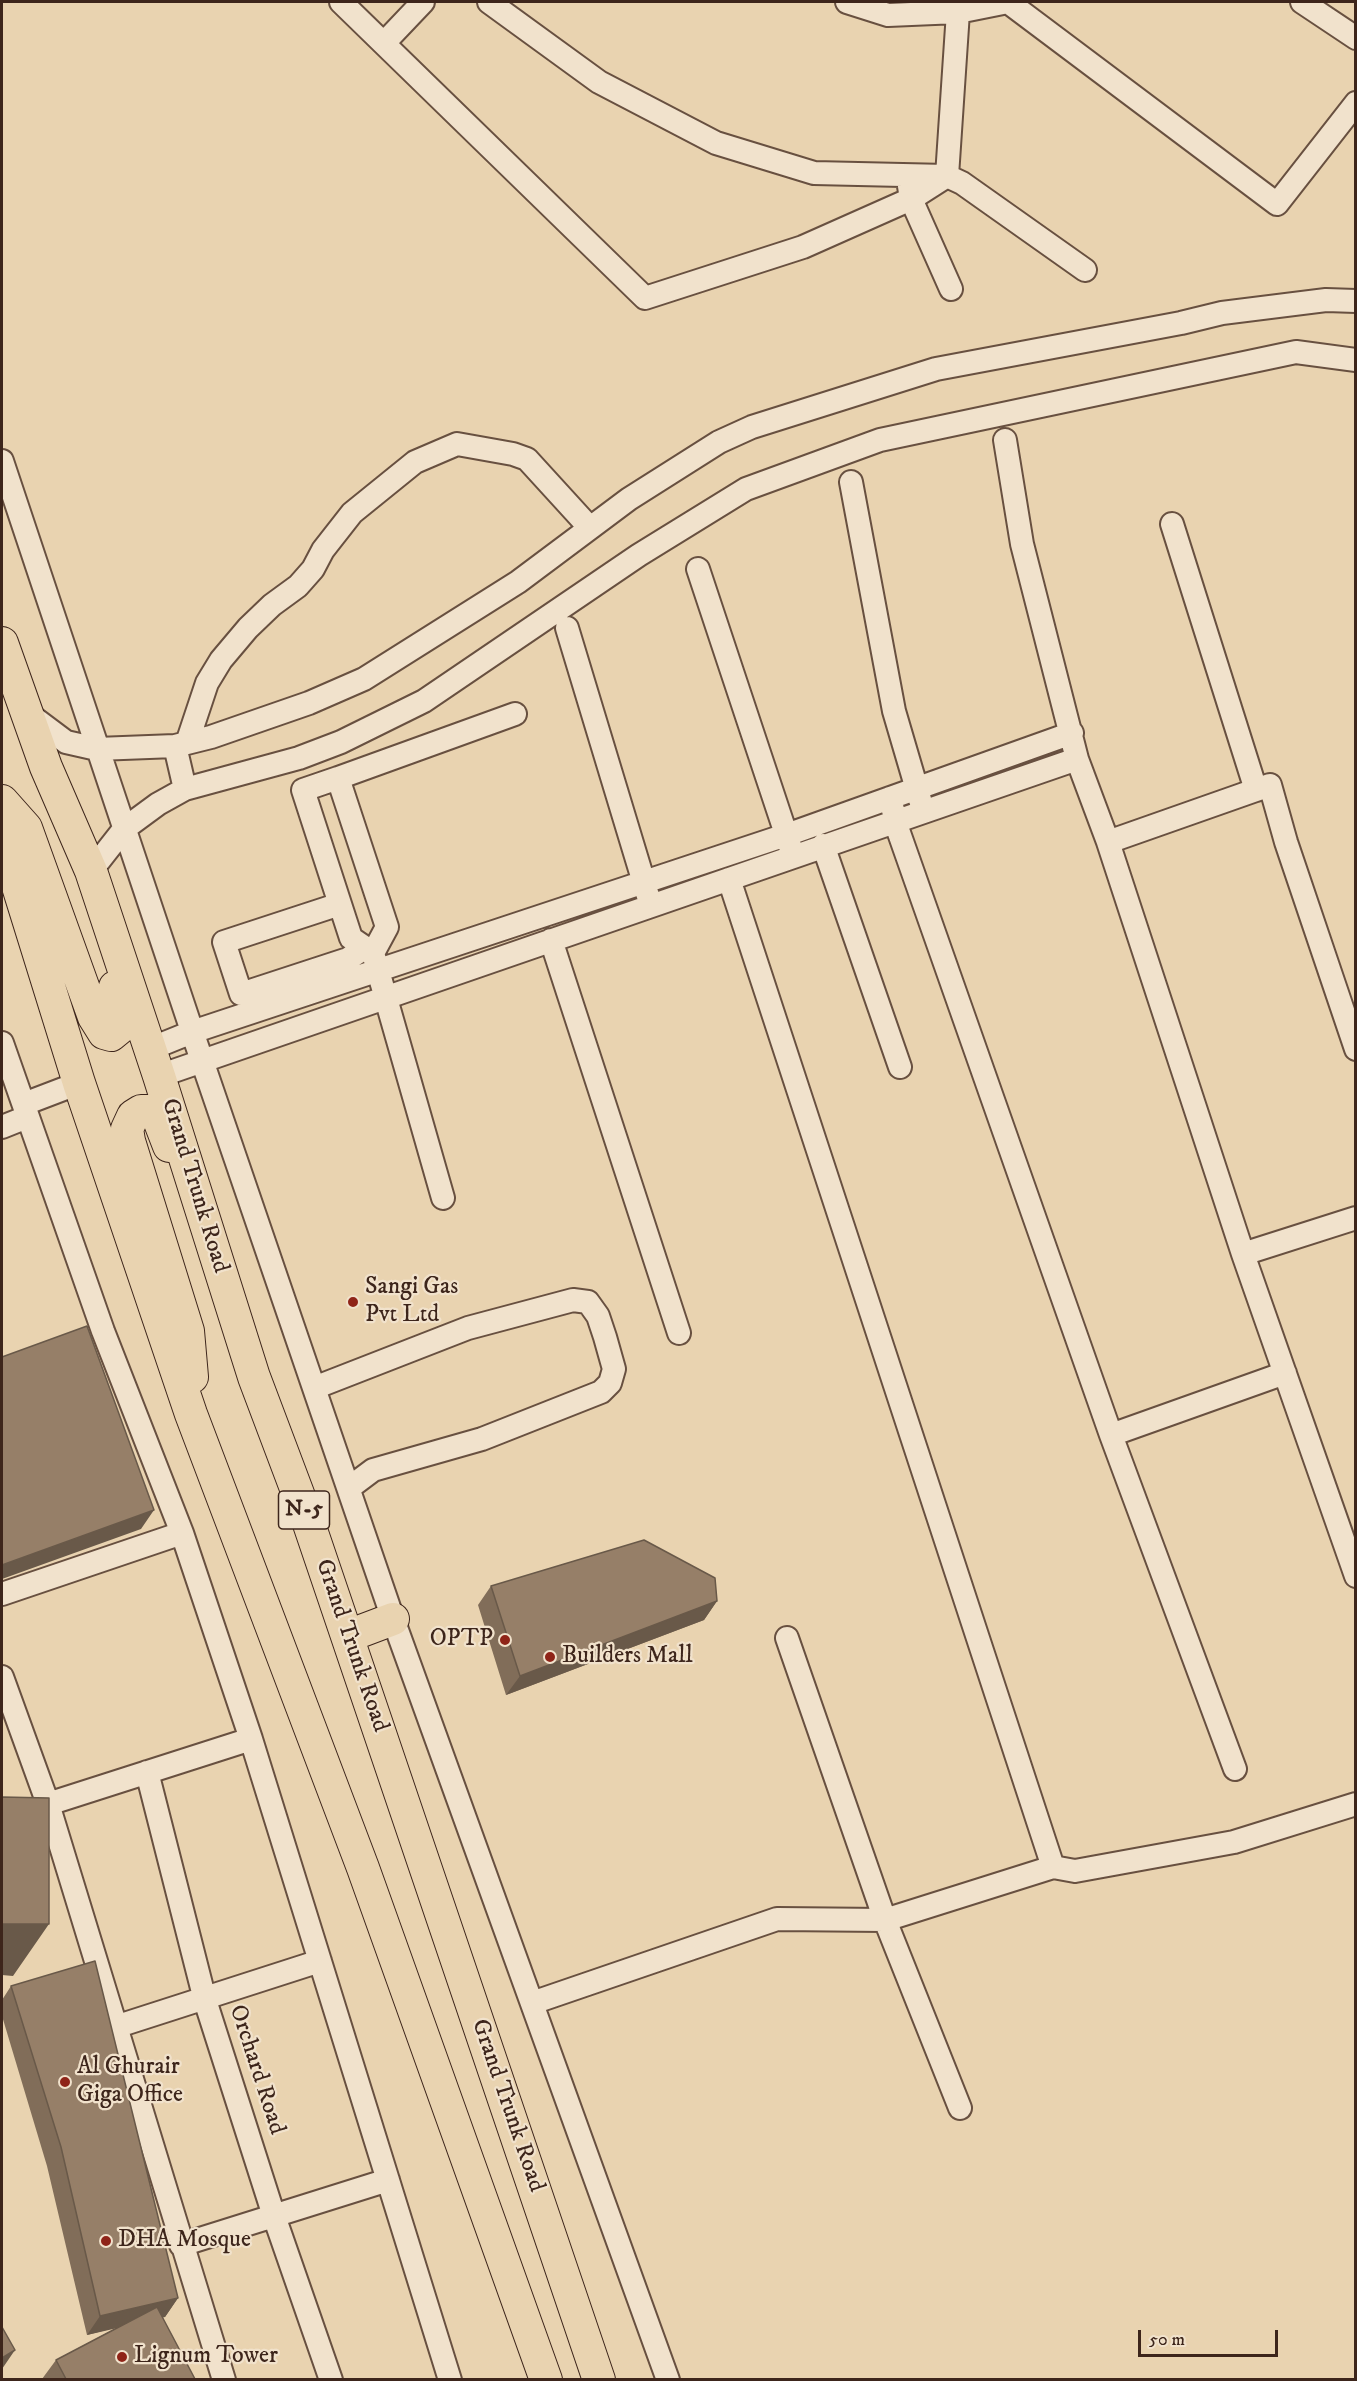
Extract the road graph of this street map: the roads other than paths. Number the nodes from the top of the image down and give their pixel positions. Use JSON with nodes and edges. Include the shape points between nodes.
{"nodes":[{"id":1,"x":341,"y":2,"type":"edge"},
{"id":2,"x":423,"y":2,"type":"edge"},
{"id":3,"x":489,"y":2,"type":"edge"},
{"id":4,"x":847,"y":2,"type":"edge"},
{"id":5,"x":1008,"y":2,"type":"edge"},
{"id":6,"x":1302,"y":2,"type":"edge"},
{"id":7,"x":958,"y":12,"type":"junction"},
{"id":8,"x":1356,"y":38,"type":"edge"},
{"id":9,"x":384,"y":44,"type":"junction"},
{"id":10,"x":1356,"y":103,"type":"edge"},
{"id":11,"x":906,"y":176,"type":"junction"},
{"id":12,"x":947,"y":176,"type":"junction"},
{"id":13,"x":911,"y":199,"type":"junction"},
{"id":14,"x":1084,"y":270,"type":"dead end"},
{"id":15,"x":951,"y":289,"type":"dead end"},
{"id":16,"x":1356,"y":302,"type":"edge"},
{"id":17,"x":1356,"y":360,"type":"edge"},
{"id":18,"x":1005,"y":440,"type":"dead end"},
{"id":19,"x":2,"y":461,"type":"edge"},
{"id":20,"x":851,"y":482,"type":"dead end"},
{"id":21,"x":1172,"y":524,"type":"dead end"},
{"id":22,"x":590,"y":528,"type":"junction"},
{"id":23,"x":698,"y":569,"type":"dead end"},
{"id":24,"x":567,"y":628,"type":"dead end"},
{"id":25,"x":2,"y":643,"type":"edge"},
{"id":26,"x":24,"y":711,"type":"junction"},
{"id":27,"x":515,"y":714,"type":"dead end"},
{"id":28,"x":1072,"y":733,"type":"junction"},
{"id":29,"x":181,"y":745,"type":"junction"},
{"id":30,"x":97,"y":749,"type":"junction"},
{"id":31,"x":1077,"y":759,"type":"junction"},
{"id":32,"x":46,"y":767,"type":"junction"},
{"id":33,"x":338,"y":778,"type":"junction"},
{"id":34,"x":918,"y":788,"type":"junction"},
{"id":35,"x":185,"y":789,"type":"junction"},
{"id":36,"x":1256,"y":790,"type":"junction"},
{"id":37,"x":2,"y":801,"type":"edge"},
{"id":38,"x":892,"y":809,"type":"junction"},
{"id":39,"x":922,"y":810,"type":"junction"},
{"id":40,"x":124,"y":829,"type":"junction"},
{"id":41,"x":787,"y":834,"type":"junction"},
{"id":42,"x":2,"y":835,"type":"edge"},
{"id":43,"x":1108,"y":842,"type":"junction"},
{"id":44,"x":823,"y":845,"type":"junction"},
{"id":45,"x":792,"y":856,"type":"junction"},
{"id":46,"x":91,"y":872,"type":"junction"},
{"id":47,"x":729,"y":879,"type":"junction"},
{"id":48,"x":644,"y":882,"type":"junction"},
{"id":49,"x":340,"y":904,"type":"junction"},
{"id":50,"x":651,"y":906,"type":"junction"},
{"id":51,"x":551,"y":940,"type":"junction"},
{"id":52,"x":372,"y":957,"type":"junction"},
{"id":53,"x":387,"y":998,"type":"junction"},
{"id":54,"x":192,"y":1032,"type":"junction"},
{"id":55,"x":2,"y":1043,"type":"edge"},
{"id":56,"x":1356,"y":1049,"type":"edge"},
{"id":57,"x":202,"y":1061,"type":"junction"},
{"id":58,"x":155,"y":1062,"type":"junction"},
{"id":59,"x":900,"y":1068,"type":"dead end"},
{"id":60,"x":79,"y":1083,"type":"junction"},
{"id":61,"x":26,"y":1110,"type":"junction"},
{"id":62,"x":2,"y":1126,"type":"edge"},
{"id":63,"x":443,"y":1198,"type":"dead end"},
{"id":64,"x":1356,"y":1218,"type":"edge"},
{"id":65,"x":1244,"y":1254,"type":"junction"},
{"id":66,"x":103,"y":1331,"type":"junction"},
{"id":67,"x":679,"y":1333,"type":"dead end"},
{"id":68,"x":81,"y":1338,"type":"edge"},
{"id":69,"x":1285,"y":1373,"type":"junction"},
{"id":70,"x":254,"y":1377,"type":"junction"},
{"id":71,"x":314,"y":1388,"type":"junction"},
{"id":72,"x":191,"y":1414,"type":"junction"},
{"id":73,"x":1111,"y":1435,"type":"junction"},
{"id":74,"x":349,"y":1488,"type":"junction"},
{"id":75,"x":182,"y":1533,"type":"junction"},
{"id":76,"x":1356,"y":1576,"type":"edge"},
{"id":77,"x":2,"y":1594,"type":"edge"},
{"id":78,"x":393,"y":1620,"type":"junction"},
{"id":79,"x":348,"y":1636,"type":"junction"},
{"id":80,"x":787,"y":1638,"type":"dead end"},
{"id":81,"x":2,"y":1677,"type":"edge"},
{"id":82,"x":10,"y":1724,"type":"edge"},
{"id":83,"x":251,"y":1738,"type":"junction"},
{"id":84,"x":1235,"y":1769,"type":"dead end"},
{"id":85,"x":147,"y":1772,"type":"junction"},
{"id":86,"x":48,"y":1804,"type":"junction"},
{"id":87,"x":1356,"y":1804,"type":"edge"},
{"id":88,"x":1053,"y":1867,"type":"junction"},
{"id":89,"x":885,"y":1920,"type":"junction"},
{"id":90,"x":320,"y":1961,"type":"junction"},
{"id":91,"x":205,"y":2000,"type":"junction"},
{"id":92,"x":532,"y":2002,"type":"junction"},
{"id":93,"x":116,"y":2027,"type":"junction"},
{"id":94,"x":960,"y":2108,"type":"dead end"},
{"id":95,"x":388,"y":2180,"type":"junction"},
{"id":96,"x":274,"y":2216,"type":"junction"},
{"id":97,"x":181,"y":2245,"type":"junction"},
{"id":98,"x":224,"y":2379,"type":"edge"},
{"id":99,"x":331,"y":2379,"type":"edge"},
{"id":100,"x":450,"y":2379,"type":"edge"},
{"id":101,"x":546,"y":2379,"type":"edge"},
{"id":102,"x":598,"y":2379,"type":"edge"},
{"id":103,"x":668,"y":2379,"type":"edge"}],
"edges":[{"from":1,"to":9,"type":"street"},
{"from":2,"to":9,"type":"street"},
{"from":3,"to":11,"type":"street","via":[[599,82],[716,143],[814,173]]},
{"from":4,"to":7,"type":"street","via":[[888,15]]},
{"from":5,"to":7,"type":"street"},
{"from":5,"to":10,"type":"street","via":[[1276,204]]},
{"from":6,"to":8,"type":"street"},
{"from":7,"to":12,"type":"street"},
{"from":9,"to":13,"type":"street","via":[[645,298],[803,247]]},
{"from":11,"to":12,"type":"street"},
{"from":11,"to":13,"type":"street"},
{"from":12,"to":13,"type":"street"},
{"from":12,"to":14,"type":"street"},
{"from":13,"to":15,"type":"street"},
{"from":16,"to":22,"type":"street","via":[[1326,300],[1222,313],[924,372],[814,406],[719,442]]},
{"from":17,"to":35,"type":"street","via":[[1296,352],[880,440],[794,471],[746,489],[710,509],[424,701],[342,742],[299,758]]},
{"from":18,"to":28,"type":"street","via":[[1022,544]]},
{"from":19,"to":30,"type":"street"},
{"from":20,"to":34,"type":"street","via":[[894,711]]},
{"from":21,"to":36,"type":"street"},
{"from":22,"to":29,"type":"street","via":[[518,582],[364,680],[269,718]]},
{"from":22,"to":29,"type":"street","via":[[527,459],[457,444],[415,462],[352,513],[298,586],[248,628],[221,660],[207,682]]},
{"from":23,"to":41,"type":"street"},
{"from":24,"to":48,"type":"street"},
{"from":25,"to":26,"type":"highway","name":"Grand Trunk Road","number":"N-5"},
{"from":26,"to":30,"type":"street","via":[[66,741]]},
{"from":26,"to":32,"type":"highway","name":"Grand Trunk Road","number":"N-5"},
{"from":27,"to":33,"type":"street"},
{"from":28,"to":31,"type":"street"},
{"from":28,"to":34,"type":"street"},
{"from":29,"to":30,"type":"street"},
{"from":29,"to":35,"type":"street"},
{"from":30,"to":40,"type":"street"},
{"from":31,"to":39,"type":"street"},
{"from":31,"to":43,"type":"street"},
{"from":32,"to":37,"type":"highway","via":[[68,849],[122,1008],[124,1018],[111,1035],[98,1027],[26,828]]},
{"from":32,"to":46,"type":"highway","name":"Grand Trunk Road","number":"N-5"},
{"from":33,"to":49,"type":"street","via":[[303,790]]},
{"from":33,"to":52,"type":"street","via":[[387,927]]},
{"from":34,"to":38,"type":"street"},
{"from":34,"to":39,"type":"street"},
{"from":35,"to":40,"type":"street","via":[[141,814]]},
{"from":36,"to":43,"type":"street"},
{"from":36,"to":56,"type":"street","via":[[1270,784]]},
{"from":38,"to":39,"type":"street"},
{"from":38,"to":41,"type":"street"},
{"from":38,"to":44,"type":"street"},
{"from":38,"to":73,"type":"street"},
{"from":40,"to":46,"type":"street"},
{"from":40,"to":54,"type":"street"},
{"from":41,"to":45,"type":"street"},
{"from":41,"to":48,"type":"street"},
{"from":42,"to":60,"type":"highway"},
{"from":43,"to":65,"type":"street"},
{"from":44,"to":45,"type":"street"},
{"from":44,"to":59,"type":"street"},
{"from":45,"to":47,"type":"street"},
{"from":46,"to":58,"type":"highway","name":"Grand Trunk Road","number":"N-5"},
{"from":47,"to":50,"type":"street"},
{"from":47,"to":88,"type":"street"},
{"from":48,"to":50,"type":"street"},
{"from":48,"to":52,"type":"street"},
{"from":49,"to":52,"type":"street","via":[[351,938]]},
{"from":49,"to":52,"type":"street","via":[[224,942],[241,994],[348,959]]},
{"from":50,"to":51,"type":"street"},
{"from":51,"to":53,"type":"street"},
{"from":51,"to":67,"type":"street"},
{"from":52,"to":53,"type":"street"},
{"from":52,"to":54,"type":"street"},
{"from":53,"to":57,"type":"street"},
{"from":53,"to":63,"type":"street"},
{"from":54,"to":57,"type":"street"},
{"from":54,"to":58,"type":"street"},
{"from":55,"to":61,"type":"street"},
{"from":57,"to":58,"type":"street"},
{"from":57,"to":71,"type":"street"},
{"from":58,"to":70,"type":"highway","name":"Grand Trunk Road","number":"N-5"},
{"from":60,"to":61,"type":"street"},
{"from":60,"to":72,"type":"highway"},
{"from":61,"to":62,"type":"street"},
{"from":61,"to":66,"type":"street"},
{"from":64,"to":65,"type":"street"},
{"from":65,"to":69,"type":"street"},
{"from":66,"to":68,"type":"street"},
{"from":66,"to":75,"type":"street"},
{"from":69,"to":73,"type":"street"},
{"from":69,"to":76,"type":"street"},
{"from":70,"to":72,"type":"highway","via":[[218,1309],[159,1120],[150,1111],[141,1111],[133,1116],[127,1129],[188,1331],[193,1382]]},
{"from":70,"to":79,"type":"highway","name":"Grand Trunk Road","number":"N-5"},
{"from":71,"to":74,"type":"street"},
{"from":71,"to":74,"type":"street","via":[[468,1329],[573,1300],[588,1302],[598,1316],[614,1369],[610,1383],[601,1392],[482,1438],[373,1470]]},
{"from":72,"to":101,"type":"highway","via":[[363,1868]]},
{"from":73,"to":84,"type":"street"},
{"from":74,"to":78,"type":"street"},
{"from":75,"to":77,"type":"street"},
{"from":75,"to":83,"type":"street"},
{"from":78,"to":79,"type":"highway"},
{"from":78,"to":92,"type":"street"},
{"from":79,"to":102,"type":"highway","name":"Grand Trunk Road","number":"N-5"},
{"from":80,"to":89,"type":"street"},
{"from":81,"to":82,"type":"street"},
{"from":82,"to":86,"type":"street"},
{"from":83,"to":85,"type":"street"},
{"from":83,"to":90,"type":"street"},
{"from":85,"to":86,"type":"street"},
{"from":85,"to":91,"type":"street","name":"Orchard Road"},
{"from":86,"to":93,"type":"street"},
{"from":87,"to":88,"type":"street","via":[[1234,1842],[1075,1871]]},
{"from":88,"to":89,"type":"street"},
{"from":89,"to":92,"type":"street","via":[[777,1918]]},
{"from":89,"to":94,"type":"street"},
{"from":90,"to":91,"type":"street"},
{"from":90,"to":95,"type":"street"},
{"from":91,"to":93,"type":"street"},
{"from":91,"to":96,"type":"street","name":"Orchard Road"},
{"from":92,"to":103,"type":"street"},
{"from":93,"to":97,"type":"street"},
{"from":95,"to":96,"type":"street"},
{"from":95,"to":100,"type":"street"},
{"from":96,"to":97,"type":"street"},
{"from":96,"to":99,"type":"street","name":"Orchard Road"},
{"from":97,"to":98,"type":"street"}]}
